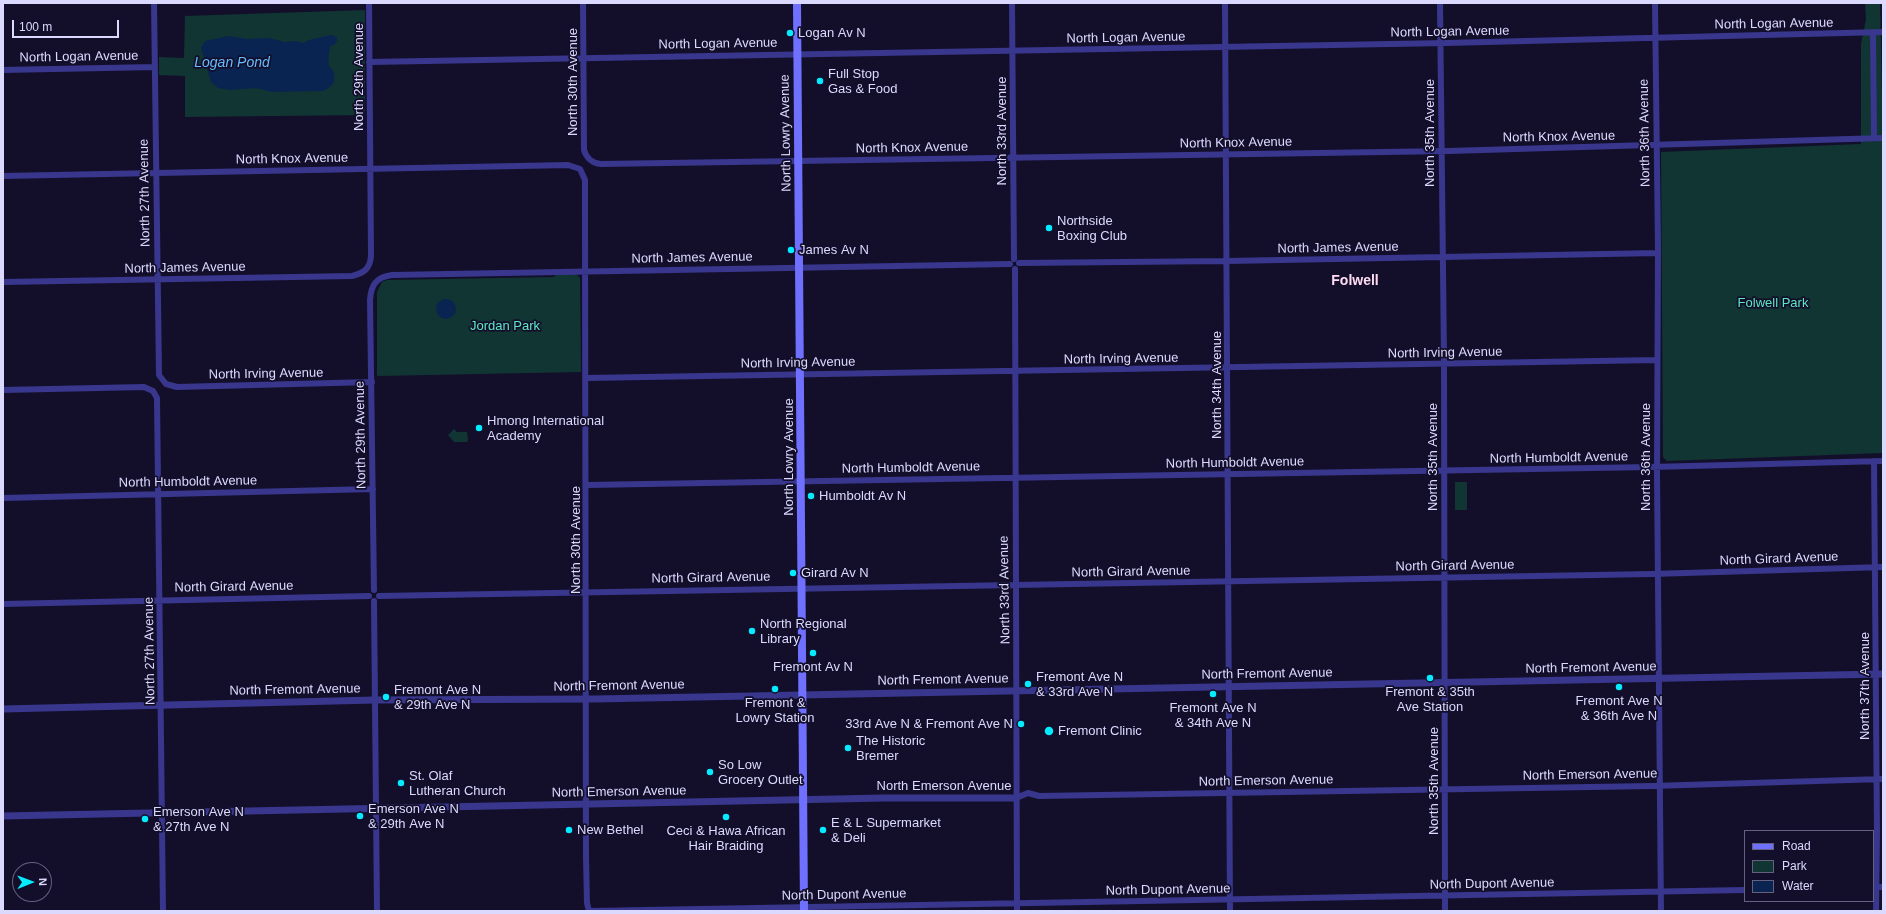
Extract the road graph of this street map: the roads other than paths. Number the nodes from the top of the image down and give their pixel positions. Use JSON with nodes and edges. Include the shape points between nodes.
{"nodes":[{"id":1,"x":154,"y":3,"type":"edge"},
{"id":2,"x":369,"y":3,"type":"edge"},
{"id":3,"x":583,"y":3,"type":"edge"},
{"id":4,"x":797,"y":3,"type":"edge"},
{"id":5,"x":1012,"y":3,"type":"edge"},
{"id":6,"x":1225,"y":3,"type":"edge"},
{"id":7,"x":1440,"y":3,"type":"edge"},
{"id":8,"x":1656,"y":3,"type":"edge"},
{"id":9,"x":1883,"y":32,"type":"edge"},
{"id":10,"x":1873,"y":33,"type":"junction"},
{"id":11,"x":1656,"y":38,"type":"junction"},
{"id":12,"x":1440,"y":43,"type":"junction"},
{"id":13,"x":1225,"y":47,"type":"junction"},
{"id":14,"x":1013,"y":50,"type":"junction"},
{"id":15,"x":798,"y":53,"type":"junction"},
{"id":16,"x":584,"y":58,"type":"junction"},
{"id":17,"x":369,"y":62,"type":"junction"},
{"id":18,"x":155,"y":67,"type":"junction"},
{"id":19,"x":3,"y":70,"type":"edge"},
{"id":20,"x":1874,"y":138,"type":"junction"},
{"id":21,"x":1883,"y":138,"type":"edge"},
{"id":22,"x":1656,"y":145,"type":"junction"},
{"id":23,"x":1441,"y":151,"type":"junction"},
{"id":24,"x":1226,"y":154,"type":"junction"},
{"id":25,"x":1013,"y":158,"type":"junction"},
{"id":26,"x":590,"y":160,"type":"joint"},
{"id":27,"x":798,"y":161,"type":"junction"},
{"id":28,"x":370,"y":169,"type":"junction"},
{"id":29,"x":580,"y":169,"type":"joint"},
{"id":30,"x":156,"y":172,"type":"junction"},
{"id":31,"x":3,"y":176,"type":"edge"},
{"id":32,"x":1658,"y":253,"type":"junction"},
{"id":33,"x":1442,"y":257,"type":"junction"},
{"id":34,"x":1226,"y":261,"type":"junction"},
{"id":35,"x":1014,"y":262,"type":"junction"},
{"id":36,"x":800,"y":267,"type":"junction"},
{"id":37,"x":366,"y":271,"type":"joint"},
{"id":38,"x":586,"y":271,"type":"junction"},
{"id":39,"x":157,"y":280,"type":"junction"},
{"id":40,"x":376,"y":281,"type":"joint"},
{"id":41,"x":3,"y":282,"type":"edge"},
{"id":42,"x":1657,"y":360,"type":"junction"},
{"id":43,"x":1444,"y":363,"type":"junction"},
{"id":44,"x":1227,"y":368,"type":"junction"},
{"id":45,"x":1015,"y":371,"type":"junction"},
{"id":46,"x":800,"y":374,"type":"junction"},
{"id":47,"x":586,"y":378,"type":"junction"},
{"id":48,"x":163,"y":381,"type":"joint"},
{"id":49,"x":372,"y":382,"type":"junction"},
{"id":50,"x":3,"y":390,"type":"edge"},
{"id":51,"x":1883,"y":460,"type":"edge"},
{"id":52,"x":1874,"y":461,"type":"junction"},
{"id":53,"x":1657,"y":467,"type":"junction"},
{"id":54,"x":1443,"y":470,"type":"junction"},
{"id":55,"x":1228,"y":474,"type":"junction"},
{"id":56,"x":1016,"y":478,"type":"junction"},
{"id":57,"x":801,"y":481,"type":"junction"},
{"id":58,"x":587,"y":484,"type":"junction"},
{"id":59,"x":373,"y":489,"type":"junction"},
{"id":60,"x":159,"y":493,"type":"junction"},
{"id":61,"x":3,"y":498,"type":"edge"},
{"id":62,"x":1874,"y":567,"type":"junction"},
{"id":63,"x":1883,"y":567,"type":"edge"},
{"id":64,"x":1657,"y":574,"type":"junction"},
{"id":65,"x":1444,"y":577,"type":"junction"},
{"id":66,"x":1228,"y":581,"type":"junction"},
{"id":67,"x":1016,"y":585,"type":"junction"},
{"id":68,"x":801,"y":587,"type":"junction"},
{"id":69,"x":374,"y":590,"type":"junction"},
{"id":70,"x":586,"y":592,"type":"junction"},
{"id":71,"x":369,"y":596,"type":"junction"},
{"id":72,"x":379,"y":596,"type":"junction"},
{"id":73,"x":160,"y":600,"type":"junction"},
{"id":74,"x":374,"y":601,"type":"junction"},
{"id":75,"x":3,"y":604,"type":"edge"},
{"id":76,"x":1875,"y":674,"type":"junction"},
{"id":77,"x":1883,"y":674,"type":"edge"},
{"id":78,"x":1658,"y":679,"type":"junction"},
{"id":79,"x":1444,"y":683,"type":"junction"},
{"id":80,"x":1228,"y":687,"type":"junction"},
{"id":81,"x":1016,"y":690,"type":"junction"},
{"id":82,"x":803,"y":694,"type":"junction"},
{"id":83,"x":586,"y":699,"type":"junction"},
{"id":84,"x":375,"y":700,"type":"junction"},
{"id":85,"x":161,"y":706,"type":"junction"},
{"id":86,"x":3,"y":709,"type":"edge"},
{"id":87,"x":1880,"y":779,"type":"edge"},
{"id":88,"x":1659,"y":785,"type":"junction"},
{"id":89,"x":1445,"y":789,"type":"junction"},
{"id":90,"x":1230,"y":794,"type":"junction"},
{"id":91,"x":1016,"y":798,"type":"junction"},
{"id":92,"x":803,"y":799,"type":"junction"},
{"id":93,"x":587,"y":805,"type":"junction"},
{"id":94,"x":376,"y":809,"type":"junction"},
{"id":95,"x":162,"y":814,"type":"junction"},
{"id":96,"x":3,"y":816,"type":"edge"},
{"id":97,"x":1874,"y":887,"type":"edge"},
{"id":98,"x":1883,"y":887,"type":"edge"},
{"id":99,"x":1744,"y":890,"type":"edge"},
{"id":100,"x":1660,"y":892,"type":"junction"},
{"id":101,"x":1445,"y":896,"type":"junction"},
{"id":102,"x":1230,"y":900,"type":"junction"},
{"id":103,"x":1017,"y":903,"type":"junction"},
{"id":104,"x":804,"y":909,"type":"edge"},
{"id":105,"x":698,"y":910,"type":"edge"},
{"id":106,"x":163,"y":911,"type":"edge"},
{"id":107,"x":377,"y":911,"type":"edge"},
{"id":108,"x":590,"y":911,"type":"edge"},
{"id":109,"x":1017,"y":911,"type":"edge"},
{"id":110,"x":1230,"y":911,"type":"edge"},
{"id":111,"x":1445,"y":911,"type":"edge"},
{"id":112,"x":1661,"y":911,"type":"edge"},
{"id":113,"x":1876,"y":911,"type":"edge"}],
"edges":[{"from":1,"to":18,"type":"street","name":"North 27th Avenue"},
{"from":2,"to":17,"type":"street","name":"North 29th Avenue"},
{"from":3,"to":16,"type":"street","name":"North 30th Avenue"},
{"from":4,"to":15,"type":"main road","name":"North Lowry Avenue"},
{"from":5,"to":14,"type":"street","name":"North 33rd Avenue"},
{"from":6,"to":13,"type":"street","name":"North 34th Avenue"},
{"from":7,"to":12,"type":"street","name":"North 35th Avenue"},
{"from":8,"to":11,"type":"street","name":"North 36th Avenue"},
{"from":9,"to":10,"type":"street","name":"North Logan Avenue"},
{"from":10,"to":11,"type":"street","name":"North Logan Avenue"},
{"from":10,"to":20,"type":"street"},
{"from":11,"to":12,"type":"street","name":"North Logan Avenue"},
{"from":11,"to":22,"type":"street","name":"North 36th Avenue"},
{"from":12,"to":13,"type":"street","name":"North Logan Avenue"},
{"from":12,"to":23,"type":"street","name":"North 35th Avenue"},
{"from":13,"to":14,"type":"street","name":"North Logan Avenue"},
{"from":13,"to":24,"type":"street","name":"North 34th Avenue"},
{"from":14,"to":15,"type":"street","name":"North Logan Avenue"},
{"from":14,"to":25,"type":"street","name":"North 33rd Avenue"},
{"from":15,"to":16,"type":"street","name":"North Logan Avenue"},
{"from":15,"to":27,"type":"main road","name":"North Lowry Avenue"},
{"from":16,"to":17,"type":"street","name":"North Logan Avenue"},
{"from":16,"to":26,"type":"street","name":"North 30th Avenue","via":[[584,146]]},
{"from":17,"to":28,"type":"street","name":"North 29th Avenue"},
{"from":18,"to":19,"type":"street","name":"North Logan Avenue"},
{"from":18,"to":30,"type":"street","name":"North 27th Avenue"},
{"from":20,"to":21,"type":"street","name":"North Knox Avenue"},
{"from":20,"to":22,"type":"street","name":"North Knox Avenue"},
{"from":22,"to":23,"type":"street","name":"North Knox Avenue"},
{"from":22,"to":32,"type":"street","name":"North 36th Avenue"},
{"from":23,"to":24,"type":"street","name":"North Knox Avenue"},
{"from":23,"to":33,"type":"street","name":"North 35th Avenue"},
{"from":24,"to":25,"type":"street","name":"North Knox Avenue"},
{"from":24,"to":34,"type":"street","name":"North 34th Avenue"},
{"from":25,"to":27,"type":"street","name":"North Knox Avenue"},
{"from":25,"to":35,"type":"street","name":"North 33rd Avenue"},
{"from":26,"to":27,"type":"street","name":"North Knox Avenue","via":[[596,164]]},
{"from":27,"to":36,"type":"main road","name":"North Lowry Avenue"},
{"from":28,"to":29,"type":"street","name":"North Knox Avenue","via":[[568,164]]},
{"from":28,"to":30,"type":"street","name":"North Knox Avenue"},
{"from":28,"to":37,"type":"street","name":"North 29th Avenue","via":[[370,256]]},
{"from":29,"to":38,"type":"street","name":"North 30th Avenue","via":[[585,180]]},
{"from":30,"to":31,"type":"street","name":"North Knox Avenue"},
{"from":30,"to":39,"type":"street","name":"North 27th Avenue"},
{"from":32,"to":33,"type":"street","name":"North James Avenue"},
{"from":32,"to":42,"type":"street","name":"North 36th Avenue"},
{"from":33,"to":34,"type":"street","name":"North James Avenue"},
{"from":33,"to":43,"type":"street","name":"North 35th Avenue"},
{"from":34,"to":35,"type":"street","name":"North James Avenue"},
{"from":34,"to":44,"type":"street","name":"North 34th Avenue"},
{"from":35,"to":36,"type":"street","name":"North James Avenue"},
{"from":35,"to":45,"type":"street","name":"North 33rd Avenue","via":[[1010,267],[1015,269]]},
{"from":36,"to":38,"type":"street","name":"North James Avenue"},
{"from":36,"to":46,"type":"main road","name":"North Lowry Avenue"},
{"from":37,"to":39,"type":"street","name":"North James Avenue","via":[[352,276]]},
{"from":38,"to":40,"type":"street","name":"North James Avenue","via":[[392,275]]},
{"from":38,"to":47,"type":"street","name":"North 30th Avenue"},
{"from":39,"to":41,"type":"street","name":"North James Avenue"},
{"from":39,"to":48,"type":"street","name":"North 27th Avenue","via":[[157,364]]},
{"from":40,"to":49,"type":"street","name":"North 29th Avenue","via":[[370,300]]},
{"from":42,"to":43,"type":"street","name":"North Irving Avenue"},
{"from":42,"to":53,"type":"street","name":"North 36th Avenue"},
{"from":43,"to":44,"type":"street","name":"North Irving Avenue"},
{"from":43,"to":54,"type":"street","name":"North 35th Avenue"},
{"from":44,"to":45,"type":"street","name":"North Irving Avenue"},
{"from":44,"to":55,"type":"street","name":"North 34th Avenue"},
{"from":45,"to":46,"type":"street","name":"North Irving Avenue"},
{"from":45,"to":56,"type":"street","name":"North 33rd Avenue"},
{"from":46,"to":47,"type":"street","name":"North Irving Avenue"},
{"from":46,"to":57,"type":"main road","name":"North Lowry Avenue"},
{"from":47,"to":58,"type":"street","name":"North 30th Avenue"},
{"from":48,"to":49,"type":"street","name":"North Irving Avenue","via":[[177,387]]},
{"from":49,"to":59,"type":"street","name":"North 29th Avenue"},
{"from":50,"to":60,"type":"street","name":"North 27th Avenue","via":[[144,387],[153,391],[158,406]]},
{"from":51,"to":52,"type":"street","name":"North Humboldt Avenue"},
{"from":52,"to":53,"type":"street","name":"North Humboldt Avenue"},
{"from":52,"to":62,"type":"street","name":"North 37th Avenue"},
{"from":53,"to":54,"type":"street","name":"North Humboldt Avenue"},
{"from":53,"to":64,"type":"street","name":"North 36th Avenue"},
{"from":54,"to":55,"type":"street","name":"North Humboldt Avenue"},
{"from":54,"to":65,"type":"street","name":"North 35th Avenue"},
{"from":55,"to":56,"type":"street","name":"North Humboldt Avenue"},
{"from":55,"to":66,"type":"street","name":"North 34th Avenue"},
{"from":56,"to":57,"type":"street","name":"North Humboldt Avenue"},
{"from":56,"to":67,"type":"street","name":"North 33rd Avenue"},
{"from":57,"to":58,"type":"street","name":"North Humboldt Avenue"},
{"from":57,"to":68,"type":"main road","name":"North Lowry Avenue"},
{"from":58,"to":70,"type":"street","name":"North 30th Avenue"},
{"from":59,"to":60,"type":"street","name":"North Humboldt Avenue"},
{"from":59,"to":69,"type":"street","name":"North 29th Avenue"},
{"from":60,"to":61,"type":"street","name":"North Humboldt Avenue"},
{"from":60,"to":73,"type":"street","name":"North 27th Avenue"},
{"from":62,"to":63,"type":"street","name":"North Girard Avenue"},
{"from":62,"to":64,"type":"street","name":"North Girard Avenue"},
{"from":62,"to":76,"type":"street","name":"North 37th Avenue"},
{"from":64,"to":65,"type":"street","name":"North Girard Avenue"},
{"from":64,"to":78,"type":"street","name":"North 36th Avenue"},
{"from":65,"to":66,"type":"street","name":"North Girard Avenue"},
{"from":65,"to":79,"type":"street","name":"North 35th Avenue"},
{"from":66,"to":67,"type":"street","name":"North Girard Avenue"},
{"from":66,"to":80,"type":"street","name":"North 34th Avenue"},
{"from":67,"to":68,"type":"street","name":"North Girard Avenue"},
{"from":67,"to":81,"type":"street","name":"North 33rd Avenue"},
{"from":68,"to":70,"type":"street","name":"North Girard Avenue"},
{"from":68,"to":82,"type":"main road","name":"North Lowry Avenue"},
{"from":69,"to":71,"type":"street"},
{"from":69,"to":72,"type":"street"},
{"from":70,"to":72,"type":"street","name":"North Girard Avenue"},
{"from":70,"to":83,"type":"street","name":"North 30th Avenue"},
{"from":71,"to":73,"type":"street","name":"North Girard Avenue"},
{"from":71,"to":74,"type":"street"},
{"from":72,"to":74,"type":"street"},
{"from":73,"to":75,"type":"street","name":"North Girard Avenue"},
{"from":73,"to":85,"type":"street","name":"North 27th Avenue"},
{"from":74,"to":84,"type":"street"},
{"from":76,"to":77,"type":"street","name":"North Fremont Avenue"},
{"from":76,"to":78,"type":"street","name":"North Fremont Avenue"},
{"from":76,"to":87,"type":"street","name":"North 37th Avenue"},
{"from":78,"to":79,"type":"street","name":"North Fremont Avenue"},
{"from":78,"to":88,"type":"street","name":"North 36th Avenue"},
{"from":79,"to":80,"type":"street","name":"North Fremont Avenue"},
{"from":79,"to":89,"type":"street","name":"North 35th Avenue"},
{"from":80,"to":81,"type":"street","name":"North Fremont Avenue"},
{"from":80,"to":90,"type":"street","name":"North 34th Avenue"},
{"from":81,"to":82,"type":"street","name":"North Fremont Avenue"},
{"from":81,"to":91,"type":"street","name":"North 33rd Avenue"},
{"from":82,"to":83,"type":"street","name":"North Fremont Avenue"},
{"from":82,"to":92,"type":"main road","name":"North Lowry Avenue"},
{"from":83,"to":84,"type":"street","name":"North Fremont Avenue"},
{"from":83,"to":93,"type":"street","name":"North 30th Avenue"},
{"from":84,"to":85,"type":"street","name":"North Fremont Avenue"},
{"from":84,"to":94,"type":"street"},
{"from":85,"to":86,"type":"street","name":"North Fremont Avenue"},
{"from":85,"to":95,"type":"street","name":"North 27th Avenue"},
{"from":87,"to":88,"type":"street","name":"North Emerson Avenue"},
{"from":87,"to":97,"type":"street","name":"North 37th Avenue"},
{"from":88,"to":89,"type":"street","name":"North Emerson Avenue"},
{"from":88,"to":100,"type":"street","name":"North 36th Avenue"},
{"from":89,"to":90,"type":"street","name":"North Emerson Avenue"},
{"from":89,"to":101,"type":"street","name":"North 35th Avenue"},
{"from":90,"to":91,"type":"street","name":"North Emerson Avenue","via":[[1039,796],[1028,793]]},
{"from":90,"to":102,"type":"street","name":"North 34th Avenue"},
{"from":91,"to":92,"type":"street","name":"North Emerson Avenue"},
{"from":91,"to":103,"type":"street","name":"North 33rd Avenue"},
{"from":92,"to":93,"type":"street","name":"North Emerson Avenue"},
{"from":92,"to":104,"type":"main road","name":"North Lowry Avenue"},
{"from":93,"to":94,"type":"street","name":"North Emerson Avenue"},
{"from":93,"to":108,"type":"street","name":"North 30th Avenue","via":[[587,903]]},
{"from":94,"to":95,"type":"street","name":"North Emerson Avenue"},
{"from":94,"to":107,"type":"street"},
{"from":95,"to":96,"type":"street","name":"North Emerson Avenue"},
{"from":95,"to":106,"type":"street","name":"North 27th Avenue"},
{"from":97,"to":98,"type":"street"},
{"from":97,"to":113,"type":"street","name":"North 37th Avenue"},
{"from":99,"to":100,"type":"street","name":"North Dupont Avenue"},
{"from":100,"to":101,"type":"street","name":"North Dupont Avenue"},
{"from":100,"to":112,"type":"street","name":"North 36th Avenue"},
{"from":101,"to":102,"type":"street","name":"North Dupont Avenue"},
{"from":101,"to":111,"type":"street","name":"North 35th Avenue"},
{"from":102,"to":103,"type":"street","name":"North Dupont Avenue"},
{"from":102,"to":110,"type":"street","name":"North 34th Avenue"},
{"from":103,"to":104,"type":"street","name":"North Dupont Avenue"},
{"from":103,"to":109,"type":"street","name":"North 33rd Avenue"},
{"from":104,"to":105,"type":"street","name":"North Dupont Avenue"},
{"from":105,"to":108,"type":"street","name":"North Dupont Avenue"}]}
